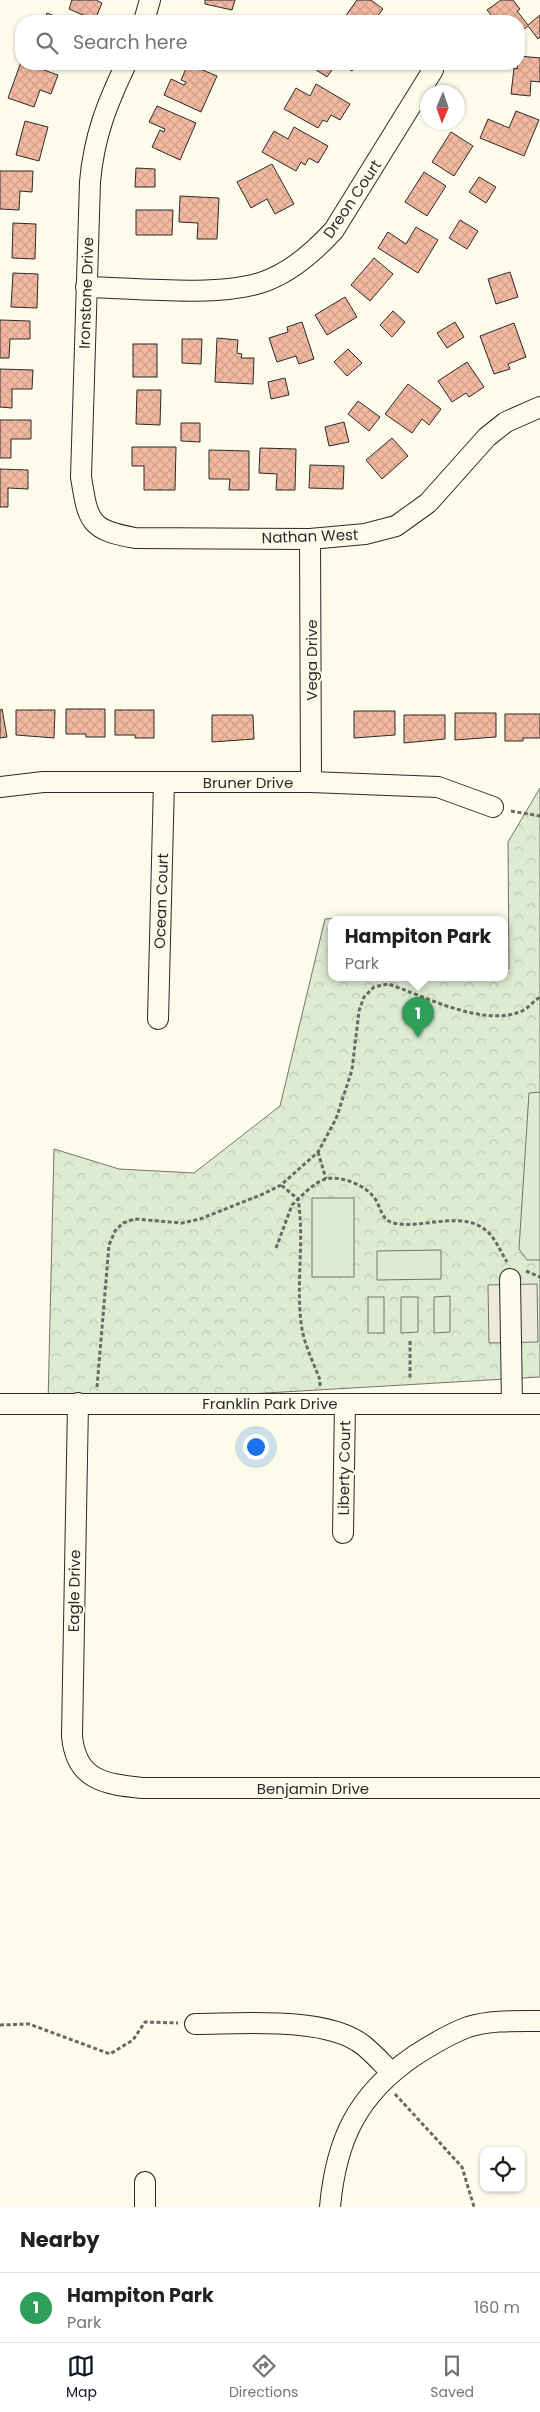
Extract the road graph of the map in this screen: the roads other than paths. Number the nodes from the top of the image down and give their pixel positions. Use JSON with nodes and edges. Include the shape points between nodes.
{"nodes":[{"id":1,"x":150,"y":0,"type":"edge"},
{"id":2,"x":146,"y":15,"type":"edge"},
{"id":3,"x":123,"y":70,"type":"edge"},
{"id":4,"x":433,"y":70,"type":"dead end"},
{"id":5,"x":86,"y":287,"type":"junction"},
{"id":6,"x":540,"y":407,"type":"edge"},
{"id":7,"x":96,"y":526,"type":"joint"},
{"id":8,"x":310,"y":539,"type":"junction"},
{"id":9,"x":164,"y":782,"type":"junction"},
{"id":10,"x":311,"y":782,"type":"junction"},
{"id":11,"x":0,"y":787,"type":"edge"},
{"id":12,"x":493,"y":807,"type":"road end"},
{"id":13,"x":158,"y":1019,"type":"dead end"},
{"id":14,"x":515,"y":1271,"type":"road end"},
{"id":15,"x":86,"y":1403,"type":"junction"},
{"id":16,"x":0,"y":1404,"type":"edge"},
{"id":17,"x":344,"y":1404,"type":"junction"},
{"id":18,"x":512,"y":1404,"type":"junction"},
{"id":19,"x":540,"y":1404,"type":"edge"},
{"id":20,"x":343,"y":1533,"type":"dead end"},
{"id":21,"x":88,"y":1775,"type":"joint"},
{"id":22,"x":540,"y":1788,"type":"edge"},
{"id":23,"x":540,"y":2020,"type":"edge"},
{"id":24,"x":195,"y":2024,"type":"road end"},
{"id":25,"x":386,"y":2077,"type":"junction"},
{"id":26,"x":146,"y":2182,"type":"dead end"},
{"id":27,"x":145,"y":2207,"type":"edge"},
{"id":28,"x":330,"y":2207,"type":"edge"}],
"edges":[{"from":1,"to":2,"type":"street"},
{"from":3,"to":5,"type":"street","name":"Ironstone Drive","via":[[109,98],[93,150]]},
{"from":4,"to":5,"type":"street","name":"Dreon Court","via":[[334,230],[320,245],[279,275],[260,283],[209,289]]},
{"from":5,"to":7,"type":"street","name":"Ironstone Drive","via":[[81,477],[87,507]]},
{"from":6,"to":8,"type":"street","name":"Nathan West","via":[[506,422],[487,436],[428,503],[396,526],[365,534]]},
{"from":7,"to":8,"type":"street","name":"Nathan West","via":[[112,534],[135,538]]},
{"from":8,"to":10,"type":"street","name":"Vega Drive"},
{"from":9,"to":10,"type":"street","name":"Bruner Drive"},
{"from":9,"to":11,"type":"street","name":"Bruner Drive","via":[[43,782]]},
{"from":9,"to":13,"type":"street","name":"Ocean Court"},
{"from":10,"to":12,"type":"street","name":"Bruner Drive","via":[[438,787]]},
{"from":14,"to":18,"type":"street"},
{"from":15,"to":16,"type":"street","name":"Franklin Park Drive"},
{"from":15,"to":17,"type":"street","name":"Franklin Park Drive"},
{"from":15,"to":21,"type":"street","name":"Eagle Drive","via":[[72,1736],[73,1749]]},
{"from":17,"to":18,"type":"street","name":"Franklin Park Drive"},
{"from":17,"to":20,"type":"street","name":"Liberty Court"},
{"from":18,"to":19,"type":"street","name":"Franklin Park Drive"},
{"from":21,"to":22,"type":"street","name":"Benjamin Drive","via":[[111,1785],[142,1788]]},
{"from":23,"to":25,"type":"street","via":[[491,2022],[469,2027],[447,2036]]},
{"from":24,"to":25,"type":"street","via":[[325,2028],[363,2045]]},
{"from":25,"to":28,"type":"street","via":[[366,2098],[346,2136],[337,2160]]},
{"from":26,"to":27,"type":"street"}]}
